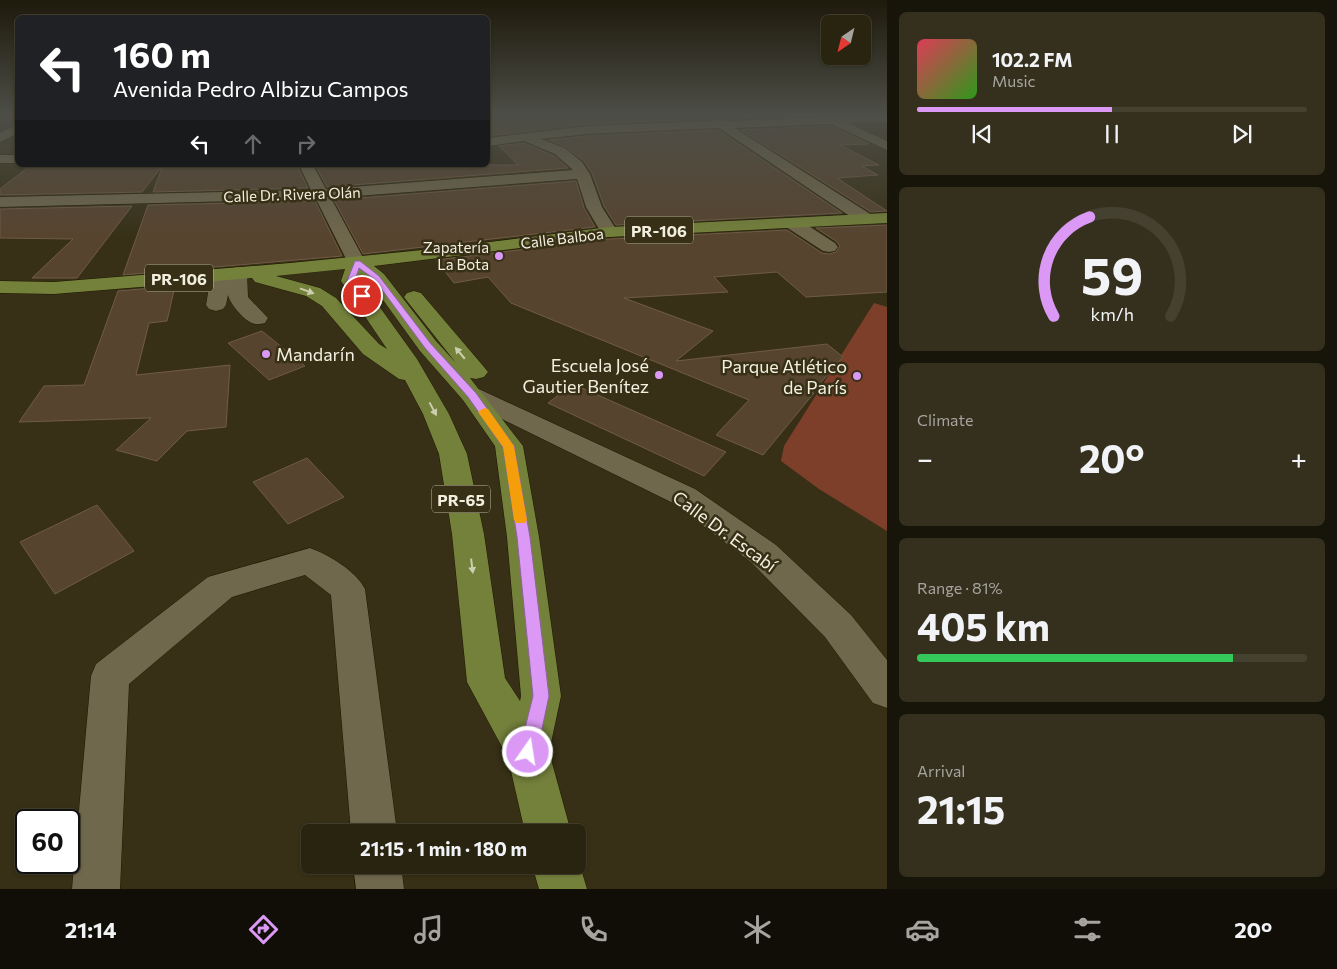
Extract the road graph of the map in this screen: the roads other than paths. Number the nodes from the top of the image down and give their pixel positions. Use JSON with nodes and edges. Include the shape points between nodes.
{"nodes":[{"id":1,"x":567,"y":156,"type":"edge"},
{"id":2,"x":770,"y":156,"type":"edge"},
{"id":3,"x":15,"y":159,"type":"edge"},
{"id":4,"x":0,"y":160,"type":"edge"},
{"id":5,"x":307,"y":167,"type":"edge"},
{"id":6,"x":583,"y":174,"type":"junction"},
{"id":7,"x":322,"y":194,"type":"junction"},
{"id":8,"x":0,"y":202,"type":"edge"},
{"id":9,"x":887,"y":218,"type":"edge"},
{"id":10,"x":866,"y":219,"type":"junction"},
{"id":11,"x":792,"y":223,"type":"junction"},
{"id":12,"x":609,"y":232,"type":"junction"},
{"id":13,"x":829,"y":247,"type":"dead end"},
{"id":14,"x":410,"y":257,"type":"junction"},
{"id":15,"x":367,"y":270,"type":"junction"},
{"id":16,"x":234,"y":274,"type":"junction"},
{"id":17,"x":0,"y":287,"type":"edge"},
{"id":18,"x":216,"y":305,"type":"dead end"},
{"id":19,"x":257,"y":318,"type":"dead end"},
{"id":20,"x":417,"y":380,"type":"junction"},
{"id":21,"x":472,"y":395,"type":"junction"},
{"id":22,"x":887,"y":690,"type":"edge"},
{"id":23,"x":528,"y":752,"type":"junction"},
{"id":24,"x":373,"y":824,"type":"edge"},
{"id":25,"x":546,"y":824,"type":"edge"},
{"id":26,"x":378,"y":874,"type":"edge"},
{"id":27,"x":559,"y":874,"type":"edge"},
{"id":28,"x":96,"y":889,"type":"edge"},
{"id":29,"x":380,"y":889,"type":"edge"},
{"id":30,"x":563,"y":889,"type":"edge"}],
"edges":[{"from":1,"to":6,"type":"street"},
{"from":2,"to":10,"type":"street"},
{"from":3,"to":4,"type":"street"},
{"from":5,"to":7,"type":"street"},
{"from":6,"to":7,"type":"street","name":"Calle Dr. Rivera Olán"},
{"from":6,"to":12,"type":"street","via":[[594,207]]},
{"from":7,"to":8,"type":"street","name":"Calle Dr. Rivera Olán"},
{"from":7,"to":15,"type":"street"},
{"from":9,"to":10,"type":"main road","name":"Calle Balboa","number":"PR-106"},
{"from":10,"to":11,"type":"main road","name":"Calle Balboa","number":"PR-106"},
{"from":11,"to":12,"type":"main road","name":"Calle Balboa","number":"PR-106"},
{"from":11,"to":13,"type":"street"},
{"from":12,"to":14,"type":"main road","name":"Calle Balboa","number":"PR-106"},
{"from":14,"to":15,"type":"main road","name":"Calle Balboa","number":"PR-106"},
{"from":21,"to":14,"type":"main road","one_way":true,"via":[[478,374],[402,284],[398,274]]},
{"from":15,"to":16,"type":"main road","number":"PR-106"},
{"from":15,"to":20,"type":"main road","number":"PR-65","via":[[351,281]]},
{"from":15,"to":21,"type":"main road","number":"PR-65"},
{"from":16,"to":17,"type":"main road","number":"PR-106","via":[[54,288]]},
{"from":16,"to":18,"type":"street"},
{"from":16,"to":19,"type":"street","via":[[238,298]]},
{"from":16,"to":20,"type":"main road","one_way":true,"via":[[313,292],[329,302],[371,349]]},
{"from":20,"to":23,"type":"main road","number":"PR-65","one_way":true,"via":[[453,454],[468,534],[486,682]]},
{"from":21,"to":22,"type":"street","name":"Calle Dr. Escabí","via":[[684,496],[764,554],[838,626]]},
{"from":21,"to":23,"type":"main road","number":"PR-65","via":[[509,446],[541,696]]},
{"from":23,"to":25,"type":"main road","number":"PR-65"},
{"from":24,"to":28,"type":"street","via":[[348,589],[310,561],[220,587],[110,676]]},
{"from":26,"to":29,"type":"street"},
{"from":27,"to":30,"type":"main road"}]}
